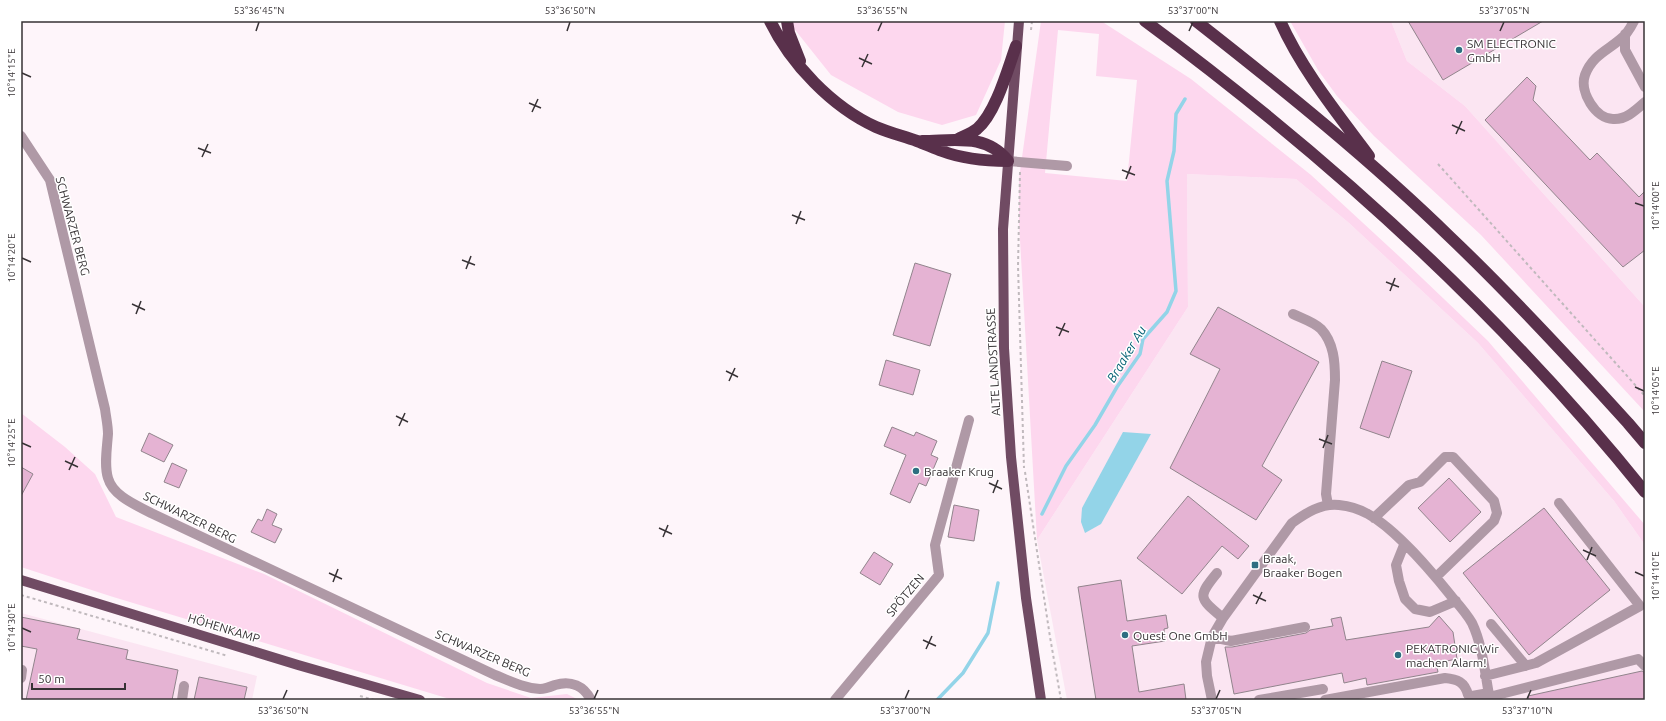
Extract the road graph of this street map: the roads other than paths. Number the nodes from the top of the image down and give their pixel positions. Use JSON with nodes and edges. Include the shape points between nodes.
{"nodes":[{"id":1,"x":770,"y":21,"type":"edge"},
{"id":2,"x":787,"y":21,"type":"edge"},
{"id":3,"x":1019,"y":21,"type":"edge"},
{"id":4,"x":1145,"y":21,"type":"edge"},
{"id":5,"x":1196,"y":21,"type":"edge"},
{"id":6,"x":1280,"y":21,"type":"edge"},
{"id":7,"x":1634,"y":21,"type":"edge"},
{"id":8,"x":1625,"y":34,"type":"junction"},
{"id":9,"x":1016,"y":46,"type":"junction"},
{"id":10,"x":804,"y":70,"type":"junction"},
{"id":11,"x":1642,"y":71,"type":"edge"},
{"id":12,"x":1645,"y":87,"type":"edge"},
{"id":13,"x":1645,"y":102,"type":"edge"},
{"id":14,"x":21,"y":136,"type":"edge"},
{"id":15,"x":958,"y":139,"type":"junction"},
{"id":16,"x":917,"y":141,"type":"junction"},
{"id":17,"x":1014,"y":162,"type":"junction"},
{"id":18,"x":1067,"y":166,"type":"dead end"},
{"id":19,"x":1382,"y":174,"type":"junction"},
{"id":20,"x":1293,"y":314,"type":"dead end"},
{"id":21,"x":969,"y":420,"type":"dead end"},
{"id":22,"x":1645,"y":443,"type":"edge"},
{"id":23,"x":1645,"y":492,"type":"edge"},
{"id":24,"x":1559,"y":503,"type":"dead end"},
{"id":25,"x":1328,"y":505,"type":"junction"},
{"id":26,"x":1374,"y":518,"type":"junction"},
{"id":27,"x":1404,"y":545,"type":"junction"},
{"id":28,"x":1217,"y":573,"type":"dead end"},
{"id":29,"x":1436,"y":577,"type":"junction"},
{"id":30,"x":21,"y":580,"type":"edge"},
{"id":31,"x":1456,"y":601,"type":"junction"},
{"id":32,"x":1223,"y":618,"type":"junction"},
{"id":33,"x":1491,"y":624,"type":"dead end"},
{"id":34,"x":1306,"y":627,"type":"dead end"},
{"id":35,"x":1212,"y":637,"type":"junction"},
{"id":36,"x":1526,"y":666,"type":"junction"},
{"id":37,"x":1645,"y":666,"type":"edge"},
{"id":38,"x":1485,"y":676,"type":"junction"},
{"id":39,"x":184,"y":686,"type":"dead end"},
{"id":40,"x":1323,"y":689,"type":"dead end"},
{"id":41,"x":1511,"y":696,"type":"edge"},
{"id":42,"x":1489,"y":697,"type":"edge"},
{"id":43,"x":182,"y":700,"type":"edge"},
{"id":44,"x":420,"y":700,"type":"edge"},
{"id":45,"x":592,"y":700,"type":"edge"},
{"id":46,"x":835,"y":700,"type":"edge"},
{"id":47,"x":1041,"y":700,"type":"edge"},
{"id":48,"x":1212,"y":700,"type":"edge"},
{"id":49,"x":1259,"y":700,"type":"edge"},
{"id":50,"x":1325,"y":700,"type":"edge"}],
"edges":[{"from":1,"to":10,"type":"highway","via":[[788,52]]},
{"from":2,"to":10,"type":"highway","via":[[789,33]]},
{"from":3,"to":9,"type":"main road","name":"ALTE LANDSTRASSE"},
{"from":4,"to":23,"type":"highway","via":[[1302,144],[1408,238],[1498,327],[1605,443]]},
{"from":5,"to":19,"type":"highway","via":[[1286,91]]},
{"from":6,"to":19,"type":"highway","via":[[1328,102]]},
{"from":7,"to":8,"type":"street"},
{"from":8,"to":11,"type":"street","via":[[1625,50]]},
{"from":8,"to":13,"type":"street","via":[[1594,60],[1585,75],[1585,92],[1599,113],[1615,120],[1628,116]]},
{"from":9,"to":15,"type":"highway","via":[[1001,89],[987,116],[977,128]]},
{"from":9,"to":17,"type":"main road","name":"ALTE LANDSTRASSE"},
{"from":10,"to":16,"type":"highway","via":[[830,98],[850,112],[875,126]]},
{"from":11,"to":12,"type":"street"},
{"from":14,"to":45,"type":"street","name":"SCHWARZER BERG","via":[[50,180],[105,409],[108,478],[116,490],[132,503],[151,513],[495,675],[527,688],[543,689],[558,684],[575,684],[587,692]]},
{"from":15,"to":16,"type":"highway"},
{"from":15,"to":17,"type":"highway","via":[[993,146]]},
{"from":16,"to":17,"type":"highway","via":[[944,152],[970,158]]},
{"from":17,"to":18,"type":"street"},
{"from":17,"to":47,"type":"main road","name":"ALTE LANDSTRASSE","via":[[1003,229],[1004,348],[1011,457],[1026,598]]},
{"from":19,"to":22,"type":"highway","via":[[1519,304]]},
{"from":20,"to":25,"type":"street","via":[[1320,328],[1330,344],[1335,362],[1326,494]]},
{"from":21,"to":46,"type":"street","name":"SPÖTZEN","via":[[935,545],[939,575]]},
{"from":24,"to":36,"type":"street","via":[[1640,606],[1536,663]]},
{"from":25,"to":26,"type":"street","via":[[1354,508]]},
{"from":25,"to":32,"type":"street","via":[[1308,512],[1292,523]]},
{"from":26,"to":27,"type":"street"},
{"from":26,"to":29,"type":"street","via":[[1409,485],[1420,482],[1445,457],[1452,457],[1494,501],[1497,513],[1494,521]]},
{"from":27,"to":29,"type":"street"},
{"from":27,"to":31,"type":"street","via":[[1396,565],[1405,599],[1415,609],[1430,612]]},
{"from":28,"to":32,"type":"street","via":[[1202,594],[1208,606]]},
{"from":29,"to":31,"type":"street"},
{"from":30,"to":44,"type":"main road","name":"HÖHENKAMP"},
{"from":31,"to":38,"type":"street","via":[[1472,622]]},
{"from":32,"to":35,"type":"street"},
{"from":33,"to":36,"type":"street"},
{"from":34,"to":35,"type":"street","via":[[1231,642]]},
{"from":35,"to":48,"type":"street","via":[[1206,662]]},
{"from":36,"to":38,"type":"street"},
{"from":37,"to":41,"type":"street","via":[[1638,659]]},
{"from":38,"to":42,"type":"street"},
{"from":39,"to":43,"type":"street"},
{"from":40,"to":49,"type":"street"},
{"from":41,"to":42,"type":"street"},
{"from":42,"to":50,"type":"street","via":[[1472,696],[1468,694],[1466,686],[1461,681],[1445,678]]}]}
